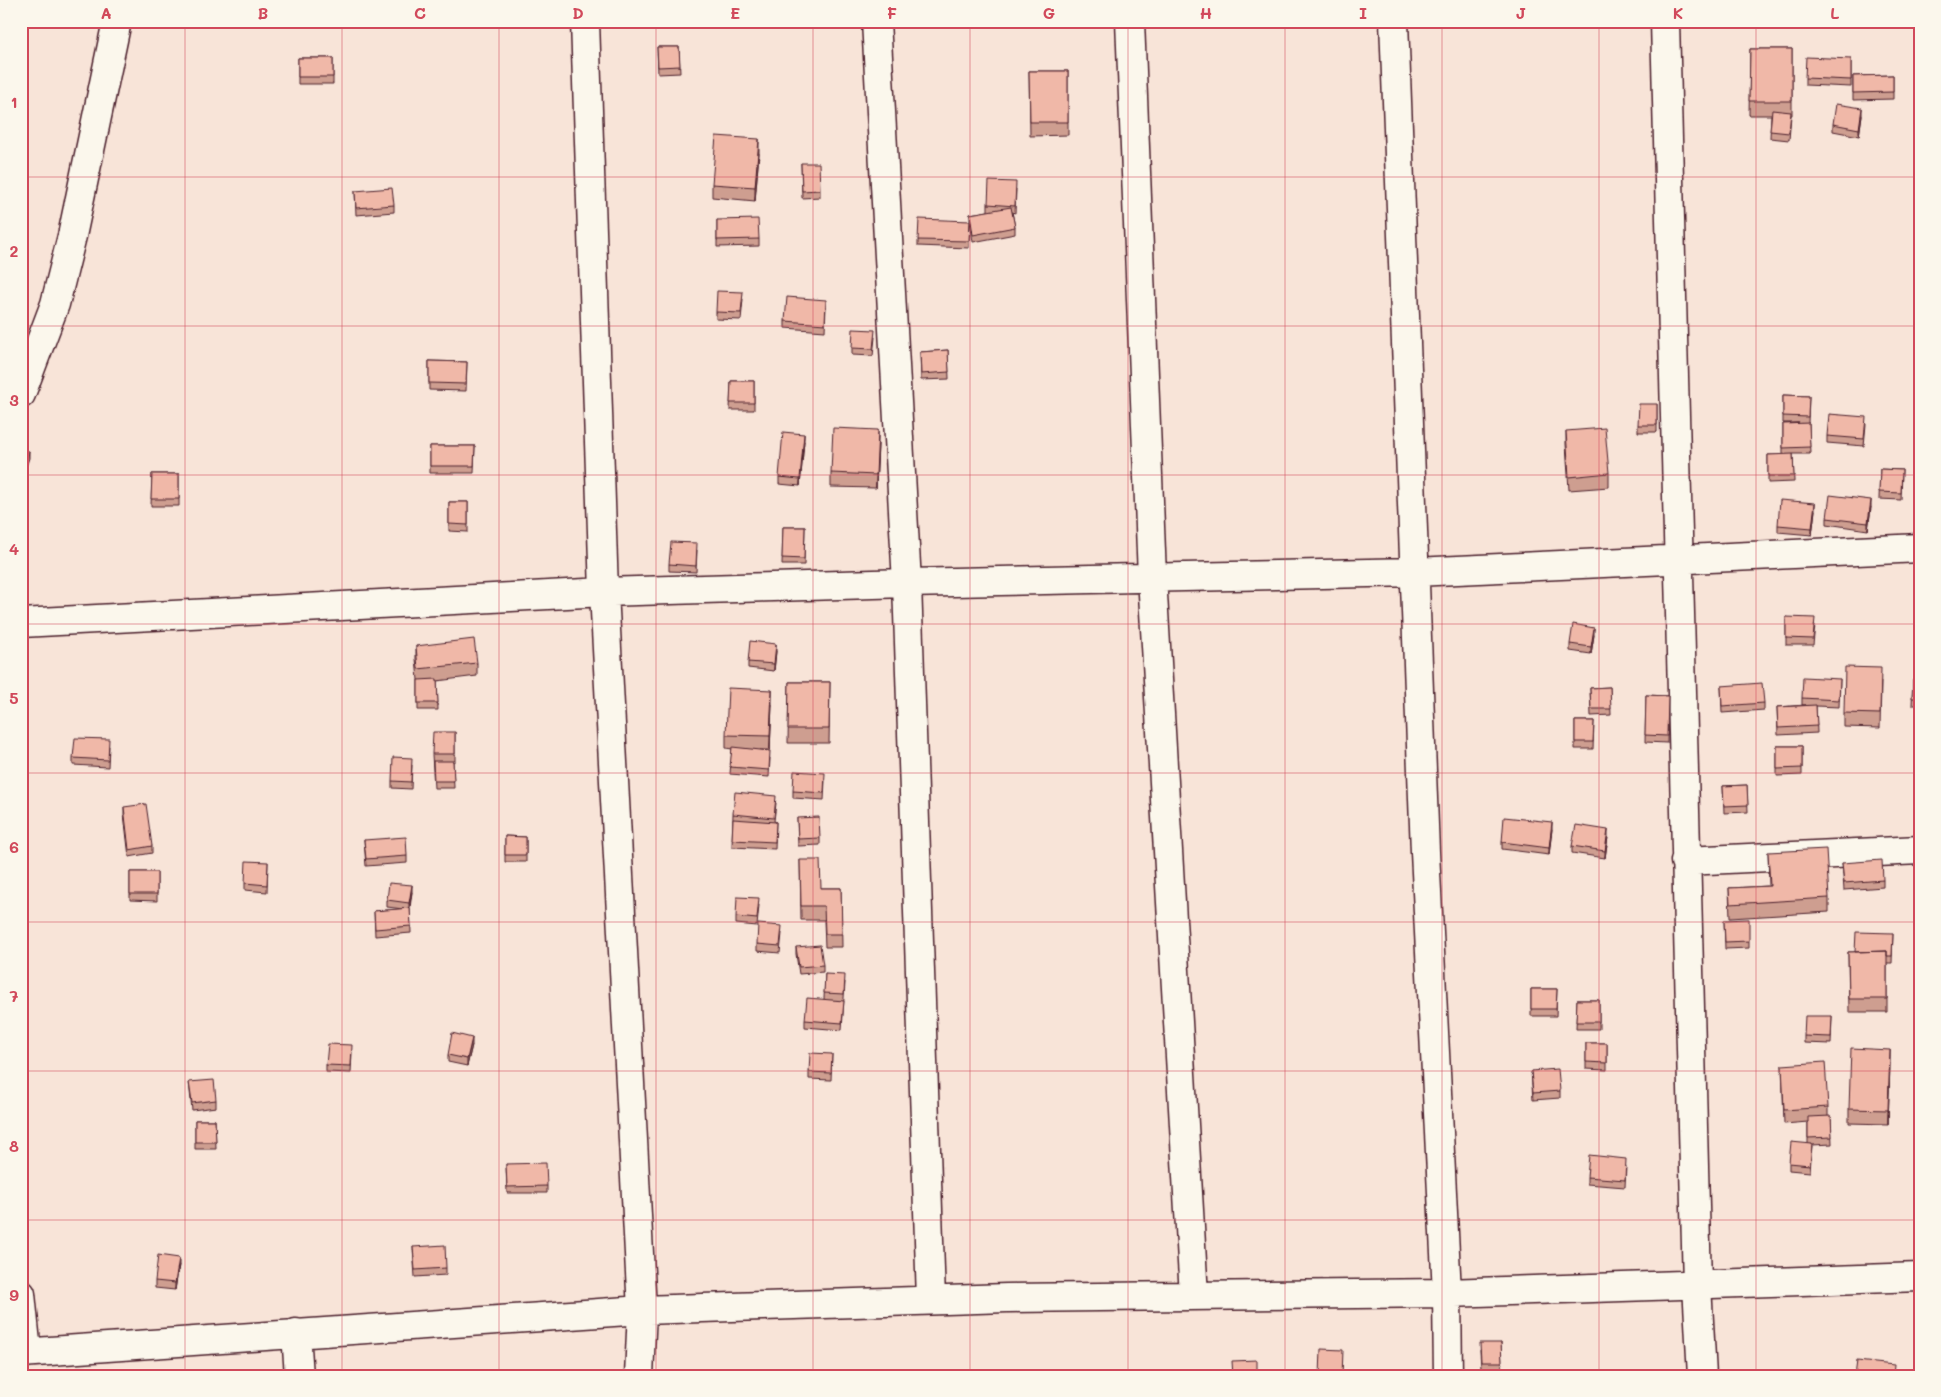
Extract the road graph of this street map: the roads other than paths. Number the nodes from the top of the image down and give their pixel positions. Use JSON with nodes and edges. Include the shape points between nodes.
{"nodes":[{"id":1,"x":117,"y":21,"type":"edge"},
{"id":2,"x":585,"y":21,"type":"edge"},
{"id":3,"x":876,"y":21,"type":"edge"},
{"id":4,"x":1130,"y":21,"type":"edge"},
{"id":5,"x":1394,"y":21,"type":"edge"},
{"id":6,"x":1665,"y":21,"type":"edge"},
{"id":7,"x":21,"y":394,"type":"edge"},
{"id":8,"x":1920,"y":548,"type":"edge"},
{"id":9,"x":1677,"y":560,"type":"junction"},
{"id":10,"x":1415,"y":572,"type":"junction"},
{"id":11,"x":1152,"y":577,"type":"junction"},
{"id":12,"x":907,"y":582,"type":"junction"},
{"id":13,"x":604,"y":592,"type":"junction"},
{"id":14,"x":21,"y":623,"type":"edge"},
{"id":15,"x":1920,"y":850,"type":"edge"},
{"id":16,"x":1685,"y":861,"type":"junction"},
{"id":17,"x":1920,"y":1277,"type":"edge"},
{"id":18,"x":1697,"y":1285,"type":"junction"},
{"id":19,"x":1447,"y":1293,"type":"junction"},
{"id":20,"x":21,"y":1294,"type":"edge"},
{"id":21,"x":1194,"y":1296,"type":"junction"},
{"id":22,"x":931,"y":1300,"type":"junction"},
{"id":23,"x":642,"y":1310,"type":"junction"},
{"id":24,"x":296,"y":1334,"type":"junction"},
{"id":25,"x":24,"y":1353,"type":"edge"},
{"id":26,"x":299,"y":1376,"type":"edge"},
{"id":27,"x":639,"y":1376,"type":"edge"},
{"id":28,"x":1448,"y":1376,"type":"edge"},
{"id":29,"x":1702,"y":1376,"type":"edge"}],
"edges":[{"from":1,"to":7,"type":"street","via":[[55,304]]},
{"from":2,"to":13,"type":"street"},
{"from":3,"to":12,"type":"street"},
{"from":4,"to":11,"type":"street"},
{"from":5,"to":10,"type":"street"},
{"from":6,"to":9,"type":"street"},
{"from":8,"to":9,"type":"street"},
{"from":9,"to":10,"type":"street"},
{"from":9,"to":16,"type":"street"},
{"from":10,"to":11,"type":"street"},
{"from":10,"to":19,"type":"street"},
{"from":11,"to":12,"type":"street"},
{"from":11,"to":21,"type":"street"},
{"from":12,"to":13,"type":"street"},
{"from":12,"to":22,"type":"street"},
{"from":13,"to":14,"type":"street"},
{"from":13,"to":23,"type":"street"},
{"from":15,"to":16,"type":"street"},
{"from":16,"to":18,"type":"street"},
{"from":17,"to":18,"type":"street"},
{"from":18,"to":19,"type":"street"},
{"from":18,"to":29,"type":"street"},
{"from":19,"to":21,"type":"street"},
{"from":19,"to":28,"type":"street"},
{"from":20,"to":25,"type":"street"},
{"from":21,"to":22,"type":"street"},
{"from":22,"to":23,"type":"street"},
{"from":23,"to":24,"type":"street"},
{"from":23,"to":27,"type":"street"},
{"from":24,"to":25,"type":"street"},
{"from":24,"to":26,"type":"street"}]}
